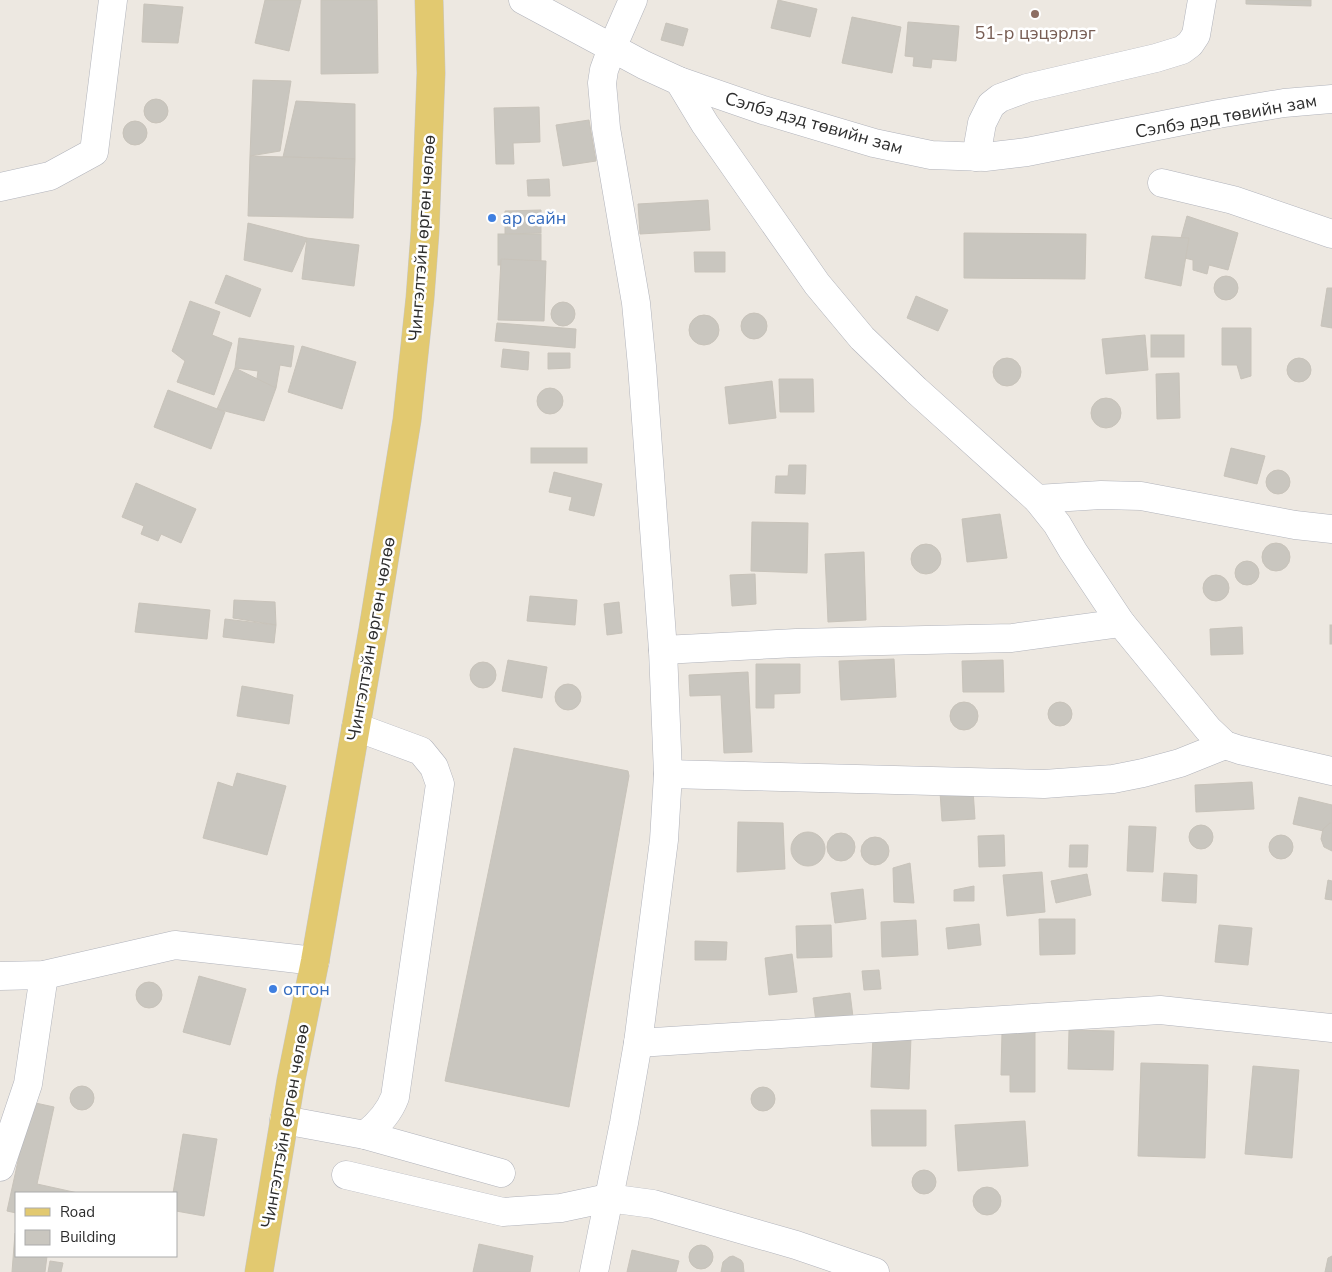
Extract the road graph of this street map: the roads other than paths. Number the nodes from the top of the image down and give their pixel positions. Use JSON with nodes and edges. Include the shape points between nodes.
{"nodes":[{"id":1,"x":113,"y":0,"type":"edge"},
{"id":2,"x":429,"y":0,"type":"edge"},
{"id":3,"x":523,"y":0,"type":"edge"},
{"id":4,"x":633,"y":0,"type":"edge"},
{"id":5,"x":1202,"y":0,"type":"edge"},
{"id":6,"x":612,"y":48,"type":"junction"},
{"id":7,"x":679,"y":81,"type":"junction"},
{"id":8,"x":1332,"y":99,"type":"edge"},
{"id":9,"x":976,"y":157,"type":"junction"},
{"id":10,"x":1162,"y":183,"type":"dead end"},
{"id":11,"x":0,"y":188,"type":"edge"},
{"id":12,"x":1332,"y":234,"type":"edge"},
{"id":13,"x":1037,"y":499,"type":"junction"},
{"id":14,"x":1332,"y":529,"type":"edge"},
{"id":15,"x":1121,"y":623,"type":"junction"},
{"id":16,"x":663,"y":650,"type":"junction"},
{"id":17,"x":356,"y":727,"type":"junction"},
{"id":18,"x":1225,"y":745,"type":"junction"},
{"id":19,"x":1332,"y":771,"type":"edge"},
{"id":20,"x":668,"y":774,"type":"junction"},
{"id":21,"x":314,"y":962,"type":"junction"},
{"id":22,"x":44,"y":975,"type":"junction"},
{"id":23,"x":0,"y":976,"type":"edge"},
{"id":24,"x":1332,"y":1028,"type":"edge"},
{"id":25,"x":638,"y":1043,"type":"junction"},
{"id":26,"x":284,"y":1120,"type":"junction"},
{"id":27,"x":365,"y":1135,"type":"junction"},
{"id":28,"x":0,"y":1167,"type":"edge"},
{"id":29,"x":501,"y":1173,"type":"dead end"},
{"id":30,"x":346,"y":1175,"type":"dead end"},
{"id":31,"x":608,"y":1198,"type":"junction"},
{"id":32,"x":260,"y":1272,"type":"edge"},
{"id":33,"x":594,"y":1272,"type":"edge"},
{"id":34,"x":875,"y":1272,"type":"edge"}],
"edges":[{"from":1,"to":11,"type":"street","via":[[94,152],[50,176]]},
{"from":2,"to":17,"type":"main road","name":"Чингэлтэйн өргөн чөлөө","via":[[429,153],[420,298],[407,420]]},
{"from":3,"to":6,"type":"street","name":"Сэлбэ дэд төвийн зам"},
{"from":4,"to":6,"type":"street"},
{"from":5,"to":9,"type":"street","via":[[1195,38],[1186,48],[1027,88],[1000,98],[991,105],[982,123]]},
{"from":6,"to":7,"type":"street","name":"Сэлбэ дэд төвийн зам"},
{"from":6,"to":16,"type":"street","via":[[604,70],[603,97],[636,303]]},
{"from":7,"to":9,"type":"street","name":"Сэлбэ дэд төвийн зам","via":[[874,144],[931,155]]},
{"from":7,"to":13,"type":"street","via":[[779,231],[862,338]]},
{"from":8,"to":9,"type":"street","name":"Сэлбэ дэд төвийн зам","via":[[1264,106],[1027,152]]},
{"from":10,"to":12,"type":"street","via":[[1233,200]]},
{"from":13,"to":14,"type":"street","via":[[1141,496]]},
{"from":13,"to":15,"type":"street","via":[[1057,524]]},
{"from":15,"to":16,"type":"street","via":[[1012,638]]},
{"from":15,"to":18,"type":"street","via":[[1208,729]]},
{"from":16,"to":20,"type":"street"},
{"from":17,"to":21,"type":"main road","name":"Чингэлтэйн өргөн чөлөө"},
{"from":17,"to":27,"type":"street","via":[[421,751],[434,767],[440,784],[395,1096],[381,1121]]},
{"from":18,"to":19,"type":"street"},
{"from":18,"to":20,"type":"street","via":[[1143,773],[1113,779],[1044,784]]},
{"from":20,"to":25,"type":"street","via":[[664,840]]},
{"from":21,"to":22,"type":"street","via":[[175,945]]},
{"from":21,"to":26,"type":"main road","name":"Чингэлтэйн өргөн чөлөө"},
{"from":22,"to":23,"type":"street"},
{"from":22,"to":28,"type":"street","via":[[28,1084]]},
{"from":24,"to":25,"type":"street","via":[[1160,1010]]},
{"from":25,"to":31,"type":"street"},
{"from":26,"to":27,"type":"street"},
{"from":26,"to":32,"type":"main road","name":"Чингэлтэйн өргөн чөлөө"},
{"from":27,"to":29,"type":"street"},
{"from":30,"to":31,"type":"street","via":[[503,1212],[561,1208]]},
{"from":31,"to":33,"type":"street"},
{"from":31,"to":34,"type":"street","via":[[653,1204],[796,1245]]}]}
